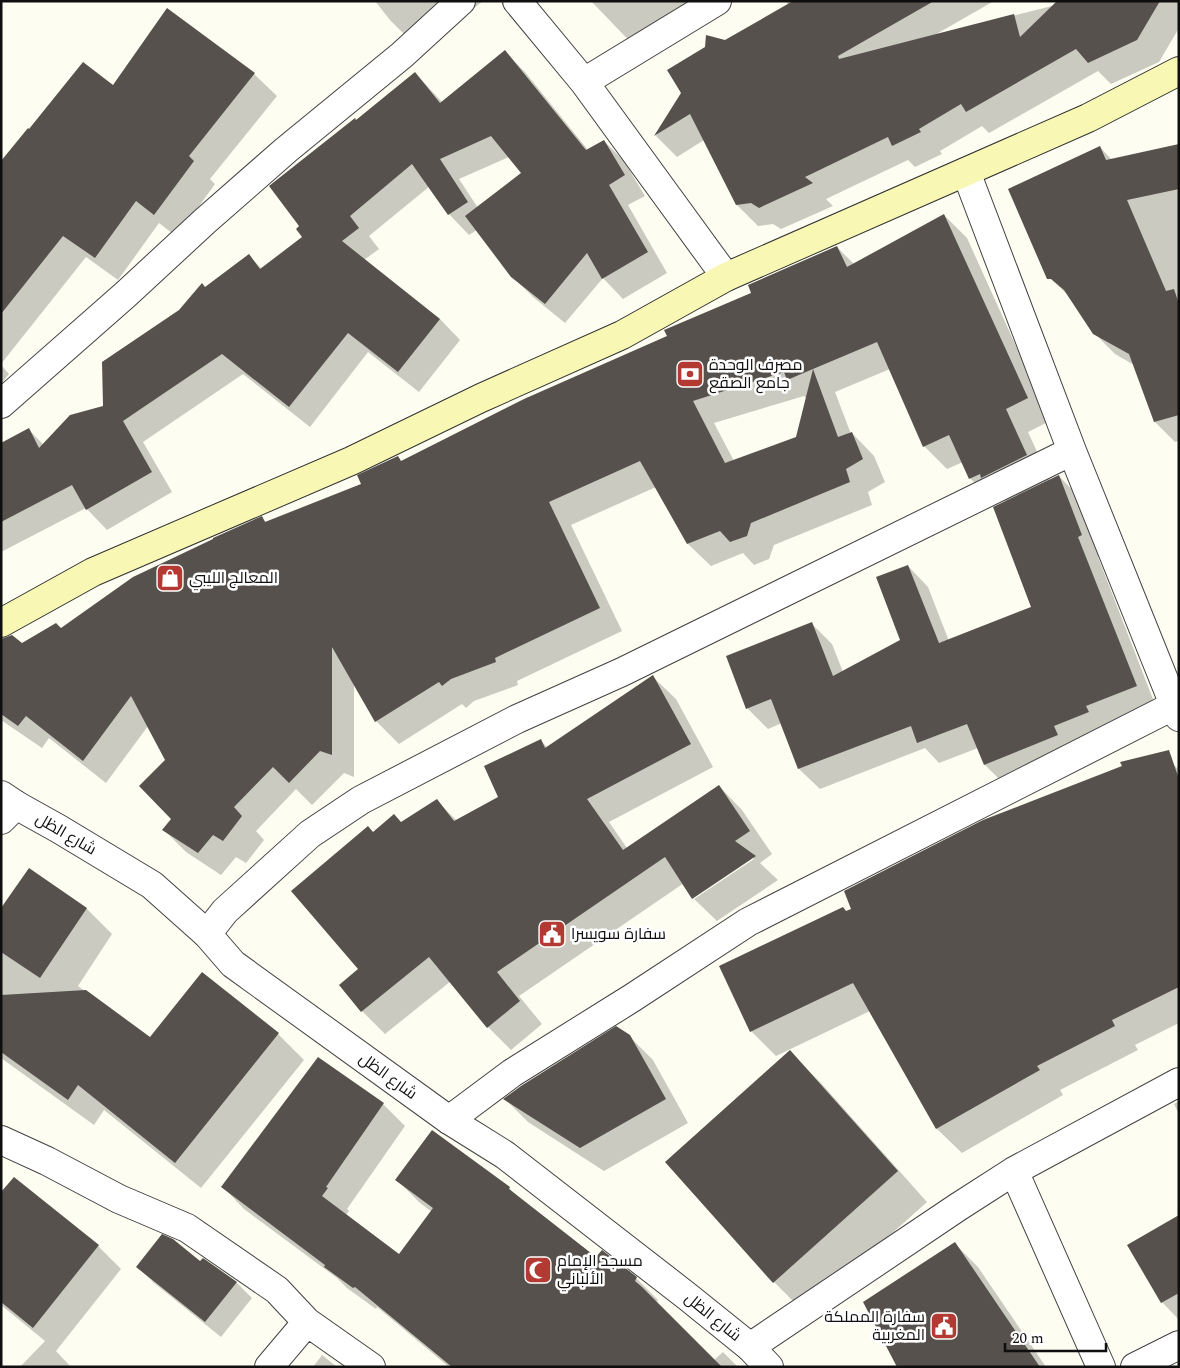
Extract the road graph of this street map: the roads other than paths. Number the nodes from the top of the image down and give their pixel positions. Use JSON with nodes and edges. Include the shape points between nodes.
{"nodes":[{"id":1,"x":461,"y":1,"type":"edge"},
{"id":2,"x":518,"y":1,"type":"edge"},
{"id":3,"x":717,"y":1,"type":"edge"},
{"id":4,"x":1179,"y":71,"type":"edge"},
{"id":5,"x":584,"y":82,"type":"junction"},
{"id":6,"x":966,"y":172,"type":"junction"},
{"id":7,"x":726,"y":277,"type":"junction"},
{"id":8,"x":1,"y":404,"type":"edge"},
{"id":9,"x":1072,"y":451,"type":"junction"},
{"id":10,"x":1,"y":623,"type":"edge"},
{"id":11,"x":1176,"y":712,"type":"edge"},
{"id":12,"x":6,"y":807,"type":"edge"},
{"id":13,"x":206,"y":934,"type":"junction"},
{"id":14,"x":1179,"y":1082,"type":"edge"},
{"id":15,"x":449,"y":1120,"type":"junction"},
{"id":16,"x":1,"y":1140,"type":"edge"},
{"id":17,"x":1014,"y":1171,"type":"junction"},
{"id":18,"x":307,"y":1322,"type":"junction"},
{"id":19,"x":1179,"y":1345,"type":"edge"},
{"id":20,"x":750,"y":1347,"type":"junction"},
{"id":21,"x":269,"y":1367,"type":"edge"},
{"id":22,"x":371,"y":1367,"type":"edge"},
{"id":23,"x":769,"y":1367,"type":"edge"},
{"id":24,"x":1100,"y":1367,"type":"edge"},
{"id":25,"x":1135,"y":1367,"type":"edge"}],
"edges":[{"from":1,"to":8,"type":"street","via":[[402,55],[286,150]]},
{"from":2,"to":5,"type":"street"},
{"from":3,"to":5,"type":"street"},
{"from":4,"to":6,"type":"main road","via":[[1088,118]]},
{"from":5,"to":7,"type":"street"},
{"from":6,"to":7,"type":"main road"},
{"from":6,"to":9,"type":"street"},
{"from":7,"to":10,"type":"main road","via":[[622,335],[351,461],[93,572]]},
{"from":9,"to":11,"type":"street"},
{"from":9,"to":13,"type":"street","via":[[622,672],[518,719],[361,800],[310,834],[225,911]]},
{"from":11,"to":15,"type":"street","via":[[748,922],[512,1072]]},
{"from":12,"to":13,"type":"street","name":"شارع الظل","via":[[59,829],[152,885]]},
{"from":13,"to":15,"type":"street","name":"شارع الظل","via":[[234,964]]},
{"from":14,"to":17,"type":"street"},
{"from":15,"to":20,"type":"street","name":"شارع الظل","via":[[505,1155]]},
{"from":16,"to":18,"type":"street","via":[[47,1160],[119,1199],[187,1228],[277,1290]]},
{"from":17,"to":20,"type":"street"},
{"from":17,"to":24,"type":"street"},
{"from":18,"to":21,"type":"street"},
{"from":18,"to":22,"type":"street"},
{"from":19,"to":25,"type":"street"},
{"from":20,"to":23,"type":"street","name":"شارع الظل"}]}
